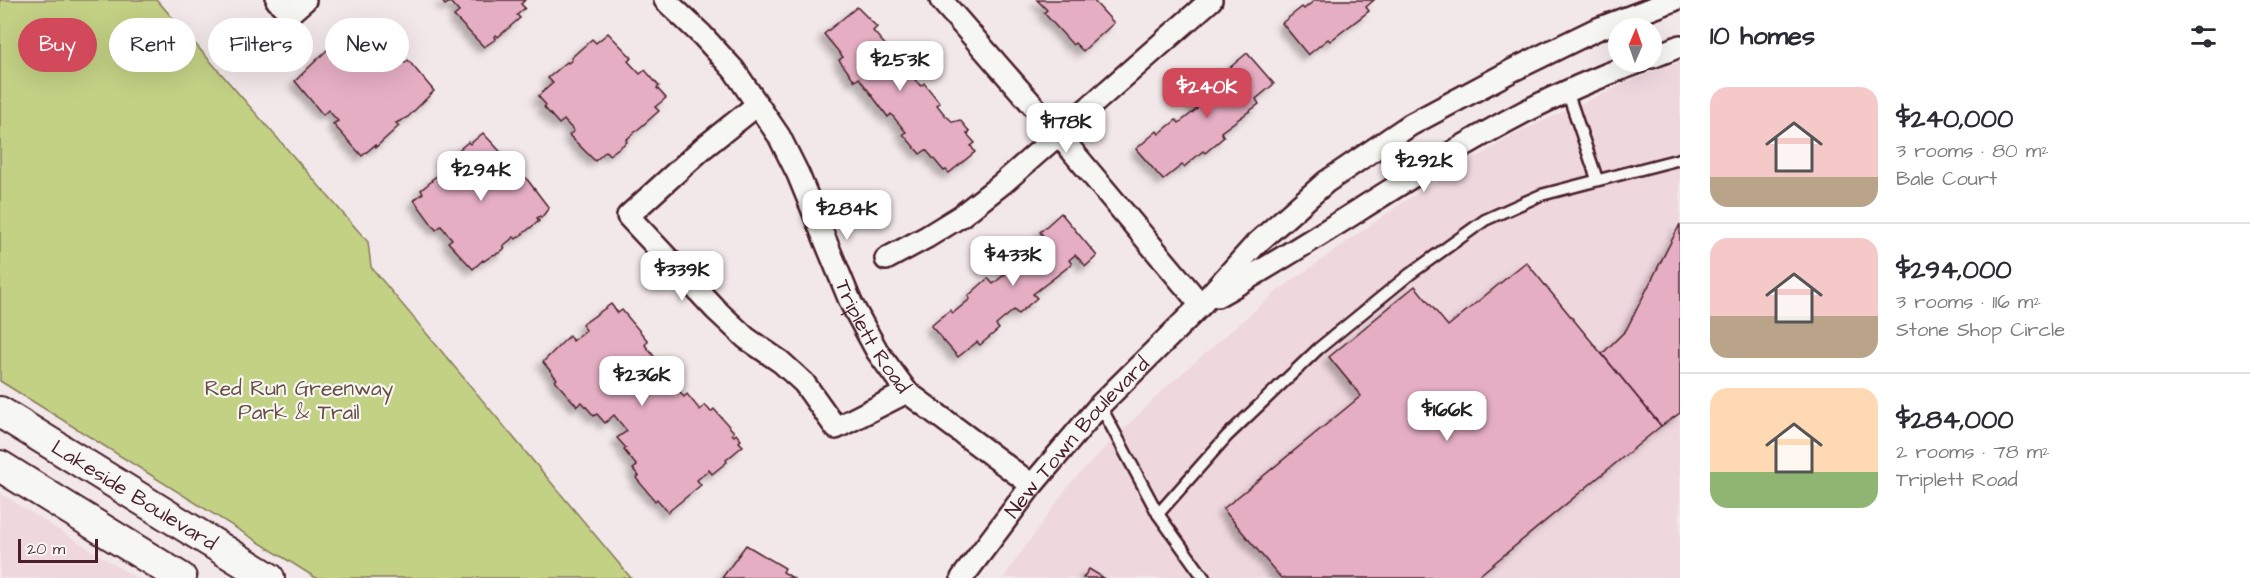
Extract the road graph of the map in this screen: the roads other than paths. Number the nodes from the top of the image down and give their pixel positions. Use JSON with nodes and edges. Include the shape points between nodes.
{"nodes":[{"id":1,"x":277,"y":0,"type":"edge"},
{"id":2,"x":305,"y":0,"type":"edge"},
{"id":3,"x":665,"y":0,"type":"edge"},
{"id":4,"x":941,"y":0,"type":"edge"},
{"id":5,"x":1211,"y":0,"type":"edge"},
{"id":6,"x":1674,"y":0,"type":"edge"},
{"id":7,"x":1680,"y":46,"type":"edge"},
{"id":8,"x":1662,"y":53,"type":"edge"},
{"id":9,"x":1614,"y":72,"type":"edge"},
{"id":10,"x":1567,"y":91,"type":"junction"},
{"id":11,"x":757,"y":105,"type":"junction"},
{"id":12,"x":1058,"y":134,"type":"junction"},
{"id":13,"x":1680,"y":159,"type":"edge"},
{"id":14,"x":1597,"y":179,"type":"junction"},
{"id":15,"x":886,"y":259,"type":"dead end"},
{"id":16,"x":1201,"y":305,"type":"junction"},
{"id":17,"x":907,"y":392,"type":"junction"},
{"id":18,"x":1100,"y":405,"type":"junction"},
{"id":19,"x":0,"y":412,"type":"edge"},
{"id":20,"x":0,"y":466,"type":"edge"},
{"id":21,"x":1032,"y":484,"type":"junction"},
{"id":22,"x":1158,"y":514,"type":"junction"},
{"id":23,"x":181,"y":578,"type":"edge"},
{"id":24,"x":268,"y":578,"type":"edge"},
{"id":25,"x":962,"y":578,"type":"edge"},
{"id":26,"x":1204,"y":578,"type":"edge"}],
"edges":[{"from":1,"to":2,"type":"street","via":[[290,13]]},
{"from":3,"to":11,"type":"street","name":"Triplett Road","via":[[734,70]]},
{"from":4,"to":12,"type":"street"},
{"from":5,"to":12,"type":"street"},
{"from":6,"to":16,"type":"street","name":"New Town Boulevard","via":[[1595,30],[1410,125],[1326,182],[1256,244]]},
{"from":7,"to":8,"type":"street"},
{"from":9,"to":10,"type":"street","name":"New Town Boulevard"},
{"from":10,"to":14,"type":"lane"},
{"from":10,"to":16,"type":"street","name":"New Town Boulevard","via":[[1426,168]]},
{"from":11,"to":17,"type":"street","name":"Triplett Road","via":[[780,136],[851,303],[877,351]]},
{"from":11,"to":17,"type":"street","via":[[628,216],[716,310],[804,383],[836,428]]},
{"from":12,"to":15,"type":"street","via":[[961,216]]},
{"from":12,"to":16,"type":"street"},
{"from":13,"to":14,"type":"lane"},
{"from":14,"to":22,"type":"lane","via":[[1541,195],[1485,220],[1410,274],[1318,349],[1227,436]]},
{"from":16,"to":18,"type":"street","name":"New Town Boulevard"},
{"from":17,"to":21,"type":"street","name":"Triplett Road"},
{"from":18,"to":21,"type":"street","name":"New Town Boulevard"},
{"from":18,"to":22,"type":"lane"},
{"from":19,"to":24,"type":"main road","name":"Lakeside Boulevard"},
{"from":20,"to":23,"type":"main road"},
{"from":21,"to":25,"type":"street","name":"New Town Boulevard"},
{"from":22,"to":26,"type":"lane"}]}
